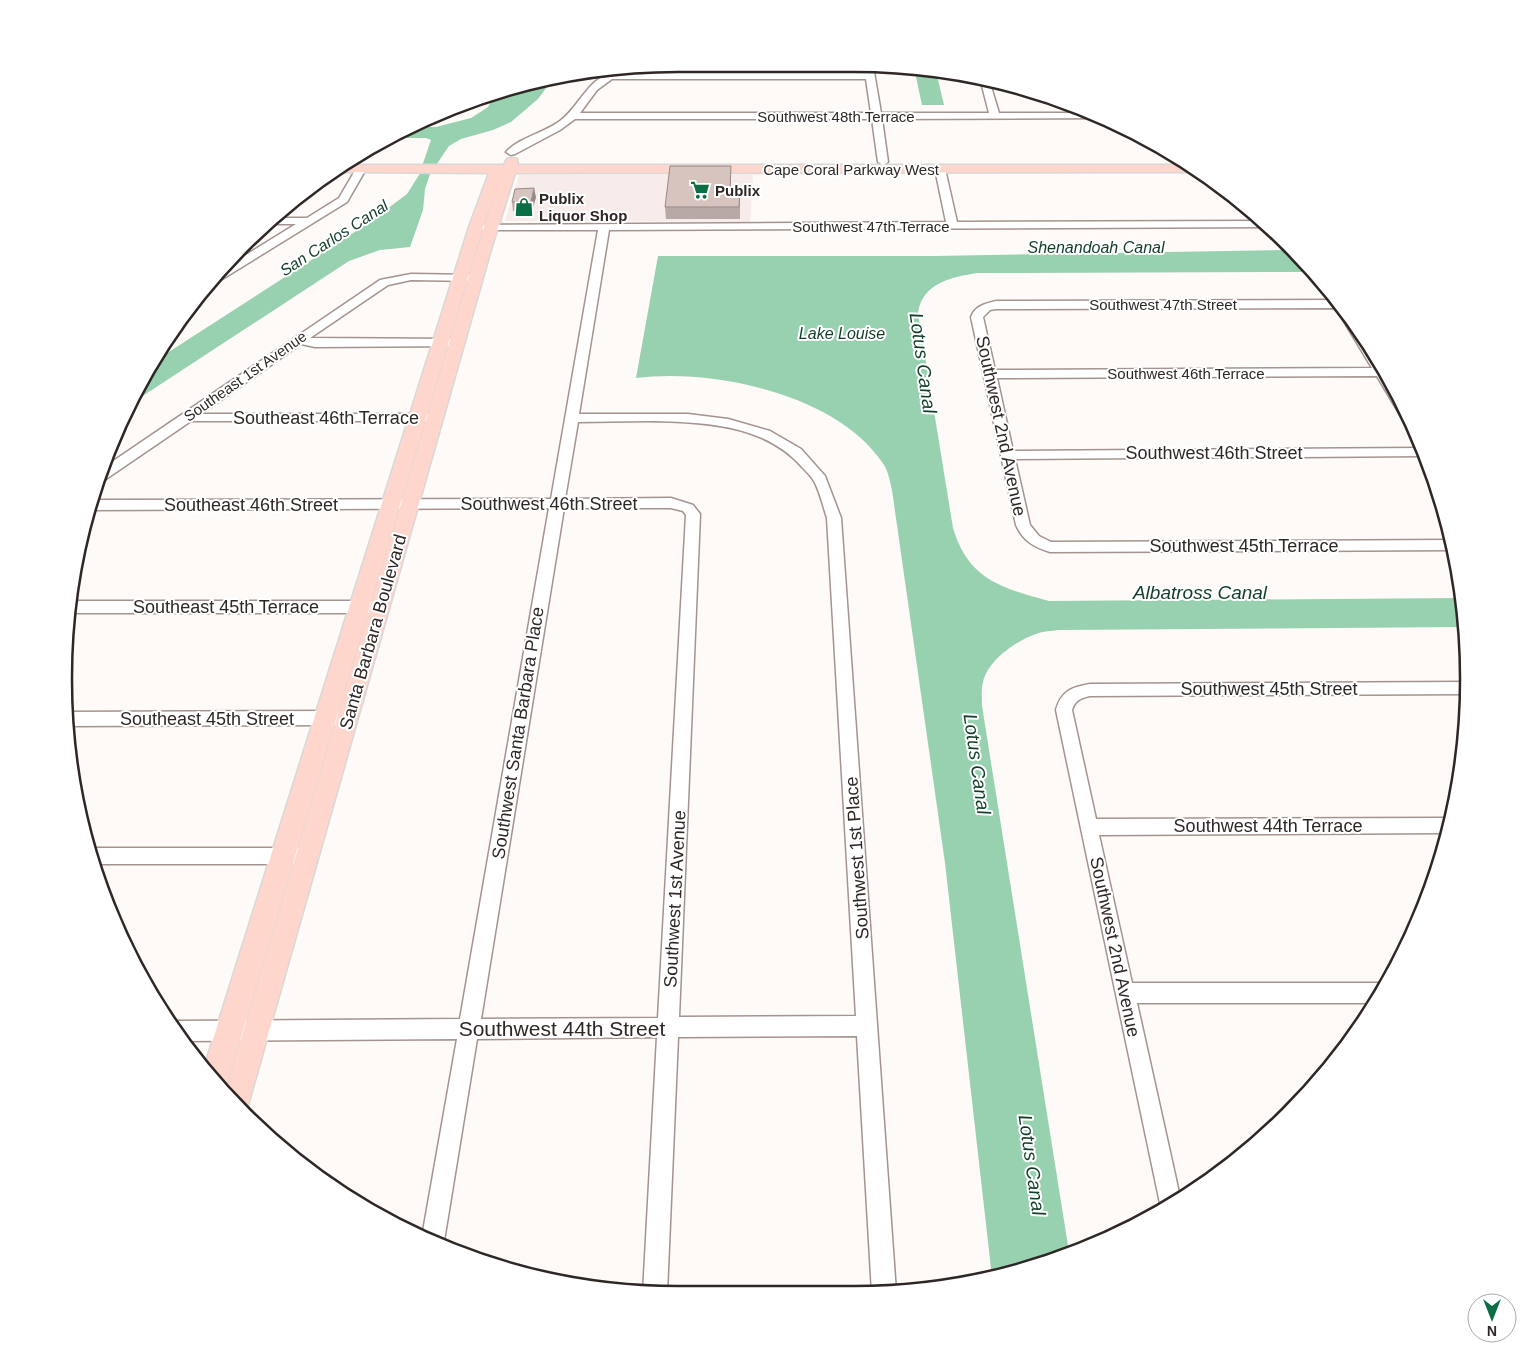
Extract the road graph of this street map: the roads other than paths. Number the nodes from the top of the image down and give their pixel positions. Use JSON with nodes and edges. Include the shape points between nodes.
{"nodes":[{"id":1,"x":870,"y":73,"type":"edge"},
{"id":2,"x":616,"y":76,"type":"edge"},
{"id":3,"x":620,"y":76,"type":"edge"},
{"id":4,"x":871,"y":76,"type":"junction"},
{"id":5,"x":986,"y":88,"type":"edge"},
{"id":6,"x":572,"y":116,"type":"junction"},
{"id":7,"x":877,"y":116,"type":"junction"},
{"id":8,"x":1078,"y":116,"type":"edge"},
{"id":9,"x":995,"y":117,"type":"junction"},
{"id":10,"x":752,"y":162,"type":"junction"},
{"id":11,"x":883,"y":162,"type":"junction"},
{"id":12,"x":1026,"y":162,"type":"junction"},
{"id":13,"x":1169,"y":162,"type":"edge"},
{"id":14,"x":358,"y":165,"type":"edge"},
{"id":15,"x":504,"y":165,"type":"junction"},
{"id":16,"x":418,"y":167,"type":"junction"},
{"id":17,"x":662,"y":169,"type":"junction"},
{"id":18,"x":796,"y":169,"type":"junction"},
{"id":19,"x":940,"y":169,"type":"junction"},
{"id":20,"x":1180,"y":169,"type":"edge"},
{"id":21,"x":281,"y":221,"type":"edge"},
{"id":22,"x":308,"y":221,"type":"junction"},
{"id":23,"x":1254,"y":224,"type":"edge"},
{"id":24,"x":952,"y":225,"type":"junction"},
{"id":25,"x":604,"y":226,"type":"junction"},
{"id":26,"x":484,"y":227,"type":"junction"},
{"id":27,"x":234,"y":267,"type":"edge"},
{"id":28,"x":468,"y":278,"type":"junction"},
{"id":29,"x":1329,"y":304,"type":"edge"},
{"id":30,"x":986,"y":307,"type":"joint"},
{"id":31,"x":298,"y":340,"type":"junction"},
{"id":32,"x":448,"y":343,"type":"junction"},
{"id":33,"x":1376,"y":372,"type":"edge"},
{"id":34,"x":990,"y":374,"type":"junction"},
{"id":35,"x":188,"y":416,"type":"junction"},
{"id":36,"x":426,"y":418,"type":"junction"},
{"id":37,"x":572,"y":418,"type":"junction"},
{"id":38,"x":1415,"y":452,"type":"edge"},
{"id":39,"x":1007,"y":455,"type":"junction"},
{"id":40,"x":111,"y":469,"type":"edge"},
{"id":41,"x":556,"y":504,"type":"junction"},
{"id":42,"x":98,"y":505,"type":"edge"},
{"id":43,"x":400,"y":505,"type":"junction"},
{"id":44,"x":688,"y":508,"type":"joint"},
{"id":45,"x":1038,"y":543,"type":"joint"},
{"id":46,"x":1444,"y":545,"type":"edge"},
{"id":47,"x":360,"y":606,"type":"junction"},
{"id":48,"x":77,"y":607,"type":"edge"},
{"id":49,"x":380,"y":607,"type":"junction"},
{"id":50,"x":1460,"y":688,"type":"edge"},
{"id":51,"x":1072,"y":694,"type":"joint"},
{"id":52,"x":326,"y":718,"type":"junction"},
{"id":53,"x":348,"y":718,"type":"junction"},
{"id":54,"x":74,"y":719,"type":"edge"},
{"id":55,"x":1442,"y":825,"type":"edge"},
{"id":56,"x":1089,"y":827,"type":"junction"},
{"id":57,"x":99,"y":856,"type":"edge"},
{"id":58,"x":283,"y":856,"type":"junction"},
{"id":59,"x":308,"y":856,"type":"junction"},
{"id":60,"x":1126,"y":993,"type":"junction"},
{"id":61,"x":1371,"y":993,"type":"edge"},
{"id":62,"x":868,"y":1026,"type":"junction"},
{"id":63,"x":668,"y":1028,"type":"junction"},
{"id":64,"x":469,"y":1029,"type":"junction"},
{"id":65,"x":230,"y":1030,"type":"junction"},
{"id":66,"x":257,"y":1030,"type":"junction"},
{"id":67,"x":186,"y":1031,"type":"edge"},
{"id":68,"x":217,"y":1072,"type":"edge"},
{"id":69,"x":238,"y":1095,"type":"edge"},
{"id":70,"x":1169,"y":1196,"type":"edge"},
{"id":71,"x":434,"y":1233,"type":"edge"},
{"id":72,"x":883,"y":1284,"type":"edge"},
{"id":73,"x":655,"y":1285,"type":"edge"}],
"edges":[{"from":1,"to":4,"type":"street"},
{"from":2,"to":6,"type":"street","via":[[602,79]]},
{"from":3,"to":4,"type":"street"},
{"from":4,"to":7,"type":"street"},
{"from":5,"to":9,"type":"street"},
{"from":6,"to":7,"type":"street","name":"Southwest 48th Terrace"},
{"from":6,"to":15,"type":"street"},
{"from":7,"to":9,"type":"street","name":"Southwest 48th Terrace"},
{"from":7,"to":11,"type":"street"},
{"from":8,"to":9,"type":"street","name":"Southwest 48th Terrace"},
{"from":10,"to":11,"type":"main road","name":"Cape Coral Parkway West"},
{"from":10,"to":15,"type":"main road","name":"Cape Coral Parkway West"},
{"from":10,"to":17,"type":"main road","via":[[675,165]]},
{"from":11,"to":12,"type":"main road","name":"Cape Coral Parkway West"},
{"from":11,"to":18,"type":"main road","via":[[872,166],[806,166]]},
{"from":12,"to":13,"type":"main road","name":"Cape Coral Parkway West"},
{"from":12,"to":19,"type":"main road"},
{"from":14,"to":16,"type":"main road"},
{"from":14,"to":16,"type":"main road","via":[[377,169]]},
{"from":14,"to":22,"type":"street","via":[[345,198]]},
{"from":15,"to":16,"type":"main road","via":[[488,172]]},
{"from":15,"to":17,"type":"main road","name":"Cape Coral Parkway West"},
{"from":15,"to":26,"type":"main road","name":"Santa Barbara Boulevard"},
{"from":17,"to":18,"type":"main road","name":"Cape Coral Parkway West"},
{"from":18,"to":19,"type":"main road","name":"Cape Coral Parkway West"},
{"from":19,"to":20,"type":"main road","name":"Cape Coral Parkway West"},
{"from":19,"to":24,"type":"street"},
{"from":21,"to":22,"type":"street"},
{"from":22,"to":27,"type":"street"},
{"from":23,"to":24,"type":"street","name":"Southwest 47th Terrace"},
{"from":24,"to":25,"type":"street","name":"Southwest 47th Terrace"},
{"from":25,"to":26,"type":"street","name":"Southwest 47th Terrace"},
{"from":25,"to":37,"type":"street","name":"Southwest Santa Barbara Place"},
{"from":26,"to":28,"type":"main road","name":"Santa Barbara Boulevard"},
{"from":28,"to":31,"type":"street","name":"Southeast 1st Avenue","via":[[392,279],[376,286]]},
{"from":28,"to":32,"type":"main road","name":"Santa Barbara Boulevard"},
{"from":29,"to":30,"type":"street","name":"Southwest 47th Street"},
{"from":30,"to":34,"type":"street","name":"Southwest 2nd Avenue","via":[[979,312],[978,318]]},
{"from":31,"to":32,"type":"street","via":[[315,343]]},
{"from":31,"to":35,"type":"street","name":"Southeast 1st Avenue"},
{"from":32,"to":36,"type":"main road","name":"Santa Barbara Boulevard"},
{"from":33,"to":34,"type":"street","name":"Southwest 46th Terrace"},
{"from":34,"to":39,"type":"street","name":"Southwest 2nd Avenue"},
{"from":35,"to":36,"type":"street","name":"Southeast 46th Terrace"},
{"from":35,"to":40,"type":"street","name":"Southeast 1st Avenue"},
{"from":36,"to":43,"type":"main road","name":"Santa Barbara Boulevard"},
{"from":37,"to":41,"type":"street","name":"Southwest Santa Barbara Place"},
{"from":37,"to":62,"type":"street","name":"Southwest 1st Place","via":[[700,418],[746,427],[782,443],[805,460],[827,491],[834,518]]},
{"from":38,"to":39,"type":"street","name":"Southwest 46th Street"},
{"from":39,"to":45,"type":"street","name":"Southwest 2nd Avenue","via":[[1023,525],[1027,534]]},
{"from":41,"to":43,"type":"street","name":"Southwest 46th Street"},
{"from":41,"to":44,"type":"street","name":"Southwest 46th Street","via":[[671,503]]},
{"from":41,"to":64,"type":"street","name":"Southwest Santa Barbara Place"},
{"from":42,"to":43,"type":"street","name":"Southeast 46th Street"},
{"from":43,"to":47,"type":"main road","name":"Santa Barbara Boulevard"},
{"from":43,"to":49,"type":"main road","name":"Santa Barbara Boulevard"},
{"from":44,"to":63,"type":"street","name":"Southwest 1st Avenue","via":[[694,514],[694,526]]},
{"from":45,"to":46,"type":"street","name":"Southwest 45th Terrace","via":[[1050,547]]},
{"from":47,"to":48,"type":"street","name":"Southeast 45th Terrace"},
{"from":47,"to":49,"type":"street","name":"Southeast 45th Terrace"},
{"from":47,"to":52,"type":"main road","name":"Santa Barbara Boulevard"},
{"from":49,"to":53,"type":"main road","name":"Santa Barbara Boulevard"},
{"from":50,"to":51,"type":"street","name":"Southwest 45th Street","via":[[1090,690]]},
{"from":51,"to":56,"type":"street","name":"Southwest 2nd Avenue","via":[[1064,710]]},
{"from":52,"to":53,"type":"street","name":"Southeast 45th Street"},
{"from":52,"to":54,"type":"street","name":"Southeast 45th Street"},
{"from":52,"to":58,"type":"main road","name":"Santa Barbara Boulevard"},
{"from":53,"to":59,"type":"main road","name":"Santa Barbara Boulevard"},
{"from":55,"to":56,"type":"street","name":"Southwest 44th Terrace"},
{"from":56,"to":60,"type":"street","name":"Southwest 2nd Avenue"},
{"from":57,"to":58,"type":"street"},
{"from":58,"to":59,"type":"street"},
{"from":58,"to":65,"type":"main road","name":"Santa Barbara Boulevard"},
{"from":59,"to":66,"type":"main road","name":"Santa Barbara Boulevard"},
{"from":60,"to":61,"type":"street"},
{"from":60,"to":70,"type":"street","name":"Southwest 2nd Avenue"},
{"from":62,"to":63,"type":"street","name":"Southwest 44th Street"},
{"from":62,"to":72,"type":"street","name":"Southwest 1st Place"},
{"from":63,"to":64,"type":"street","name":"Southwest 44th Street"},
{"from":63,"to":73,"type":"street","name":"Southwest 1st Avenue"},
{"from":64,"to":66,"type":"street","name":"Southwest 44th Street"},
{"from":64,"to":71,"type":"street","name":"Southwest Santa Barbara Place"},
{"from":65,"to":66,"type":"street","name":"Southwest 44th Street"},
{"from":65,"to":67,"type":"street","name":"Southwest 44th Street"},
{"from":65,"to":68,"type":"main road","name":"Santa Barbara Boulevard"},
{"from":66,"to":69,"type":"main road","name":"Santa Barbara Boulevard"}]}
